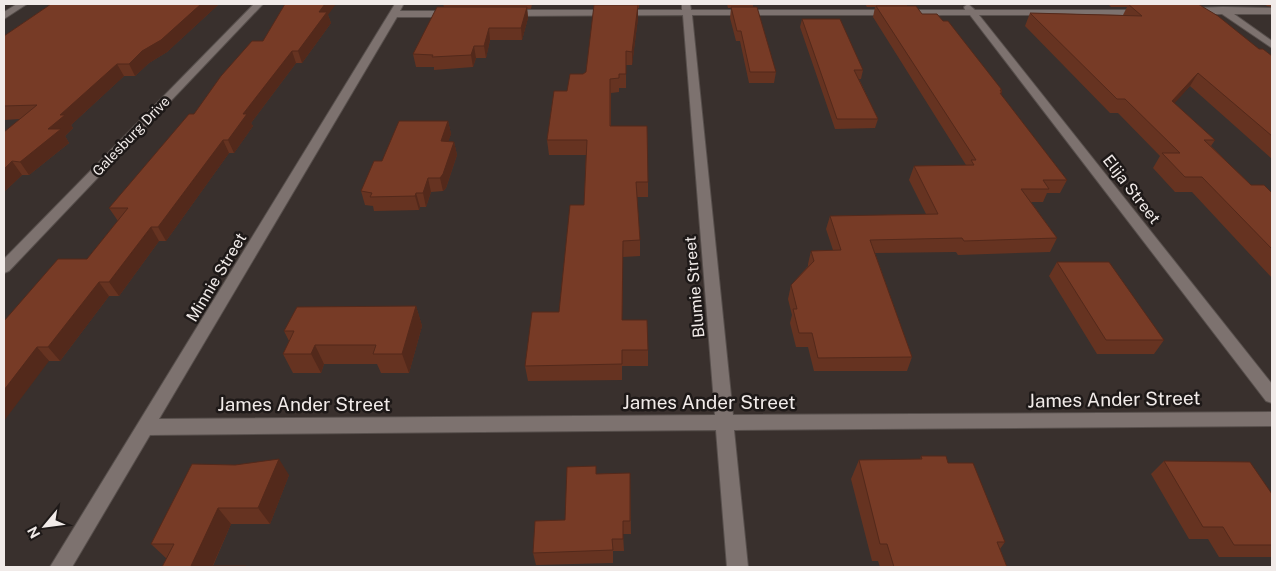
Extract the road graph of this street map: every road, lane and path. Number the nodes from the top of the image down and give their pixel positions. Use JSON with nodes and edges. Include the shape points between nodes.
{"nodes":[{"id":1,"x":23,"y":4,"type":"edge"},
{"id":2,"x":259,"y":4,"type":"edge"},
{"id":3,"x":1214,"y":4,"type":"edge"},
{"id":4,"x":686,"y":8,"type":"edge"},
{"id":5,"x":968,"y":8,"type":"edge"},
{"id":6,"x":397,"y":9,"type":"edge"},
{"id":7,"x":1225,"y":11,"type":"junction"},
{"id":8,"x":1272,"y":11,"type":"edge"},
{"id":9,"x":1159,"y":12,"type":"edge"},
{"id":10,"x":1178,"y":12,"type":"edge"},
{"id":11,"x":502,"y":13,"type":"edge"},
{"id":12,"x":462,"y":14,"type":"edge"},
{"id":13,"x":4,"y":16,"type":"edge"},
{"id":14,"x":1272,"y":45,"type":"edge"},
{"id":15,"x":4,"y":268,"type":"edge"},
{"id":16,"x":1272,"y":396,"type":"edge"},
{"id":17,"x":1272,"y":419,"type":"edge"},
{"id":18,"x":724,"y":424,"type":"junction"},
{"id":19,"x":146,"y":427,"type":"junction"},
{"id":20,"x":60,"y":567,"type":"edge"},
{"id":21,"x":738,"y":567,"type":"edge"}],
"edges":[{"from":1,"to":13,"type":"street"},
{"from":2,"to":15,"type":"street","name":"Galesburg Drive"},
{"from":3,"to":7,"type":"street"},
{"from":4,"to":5,"type":"street"},
{"from":4,"to":11,"type":"street"},
{"from":4,"to":18,"type":"street","name":"Blumie Street"},
{"from":5,"to":9,"type":"street"},
{"from":5,"to":16,"type":"street","name":"Elija Street"},
{"from":6,"to":12,"type":"street"},
{"from":6,"to":19,"type":"street","name":"Minnie Street"},
{"from":7,"to":8,"type":"street"},
{"from":7,"to":10,"type":"street"},
{"from":7,"to":14,"type":"street"},
{"from":17,"to":18,"type":"street","name":"James Ander Street"},
{"from":18,"to":19,"type":"street","name":"James Ander Street"},
{"from":18,"to":21,"type":"street","name":"Blumie Street"},
{"from":19,"to":20,"type":"street","name":"Minnie Street"}]}
